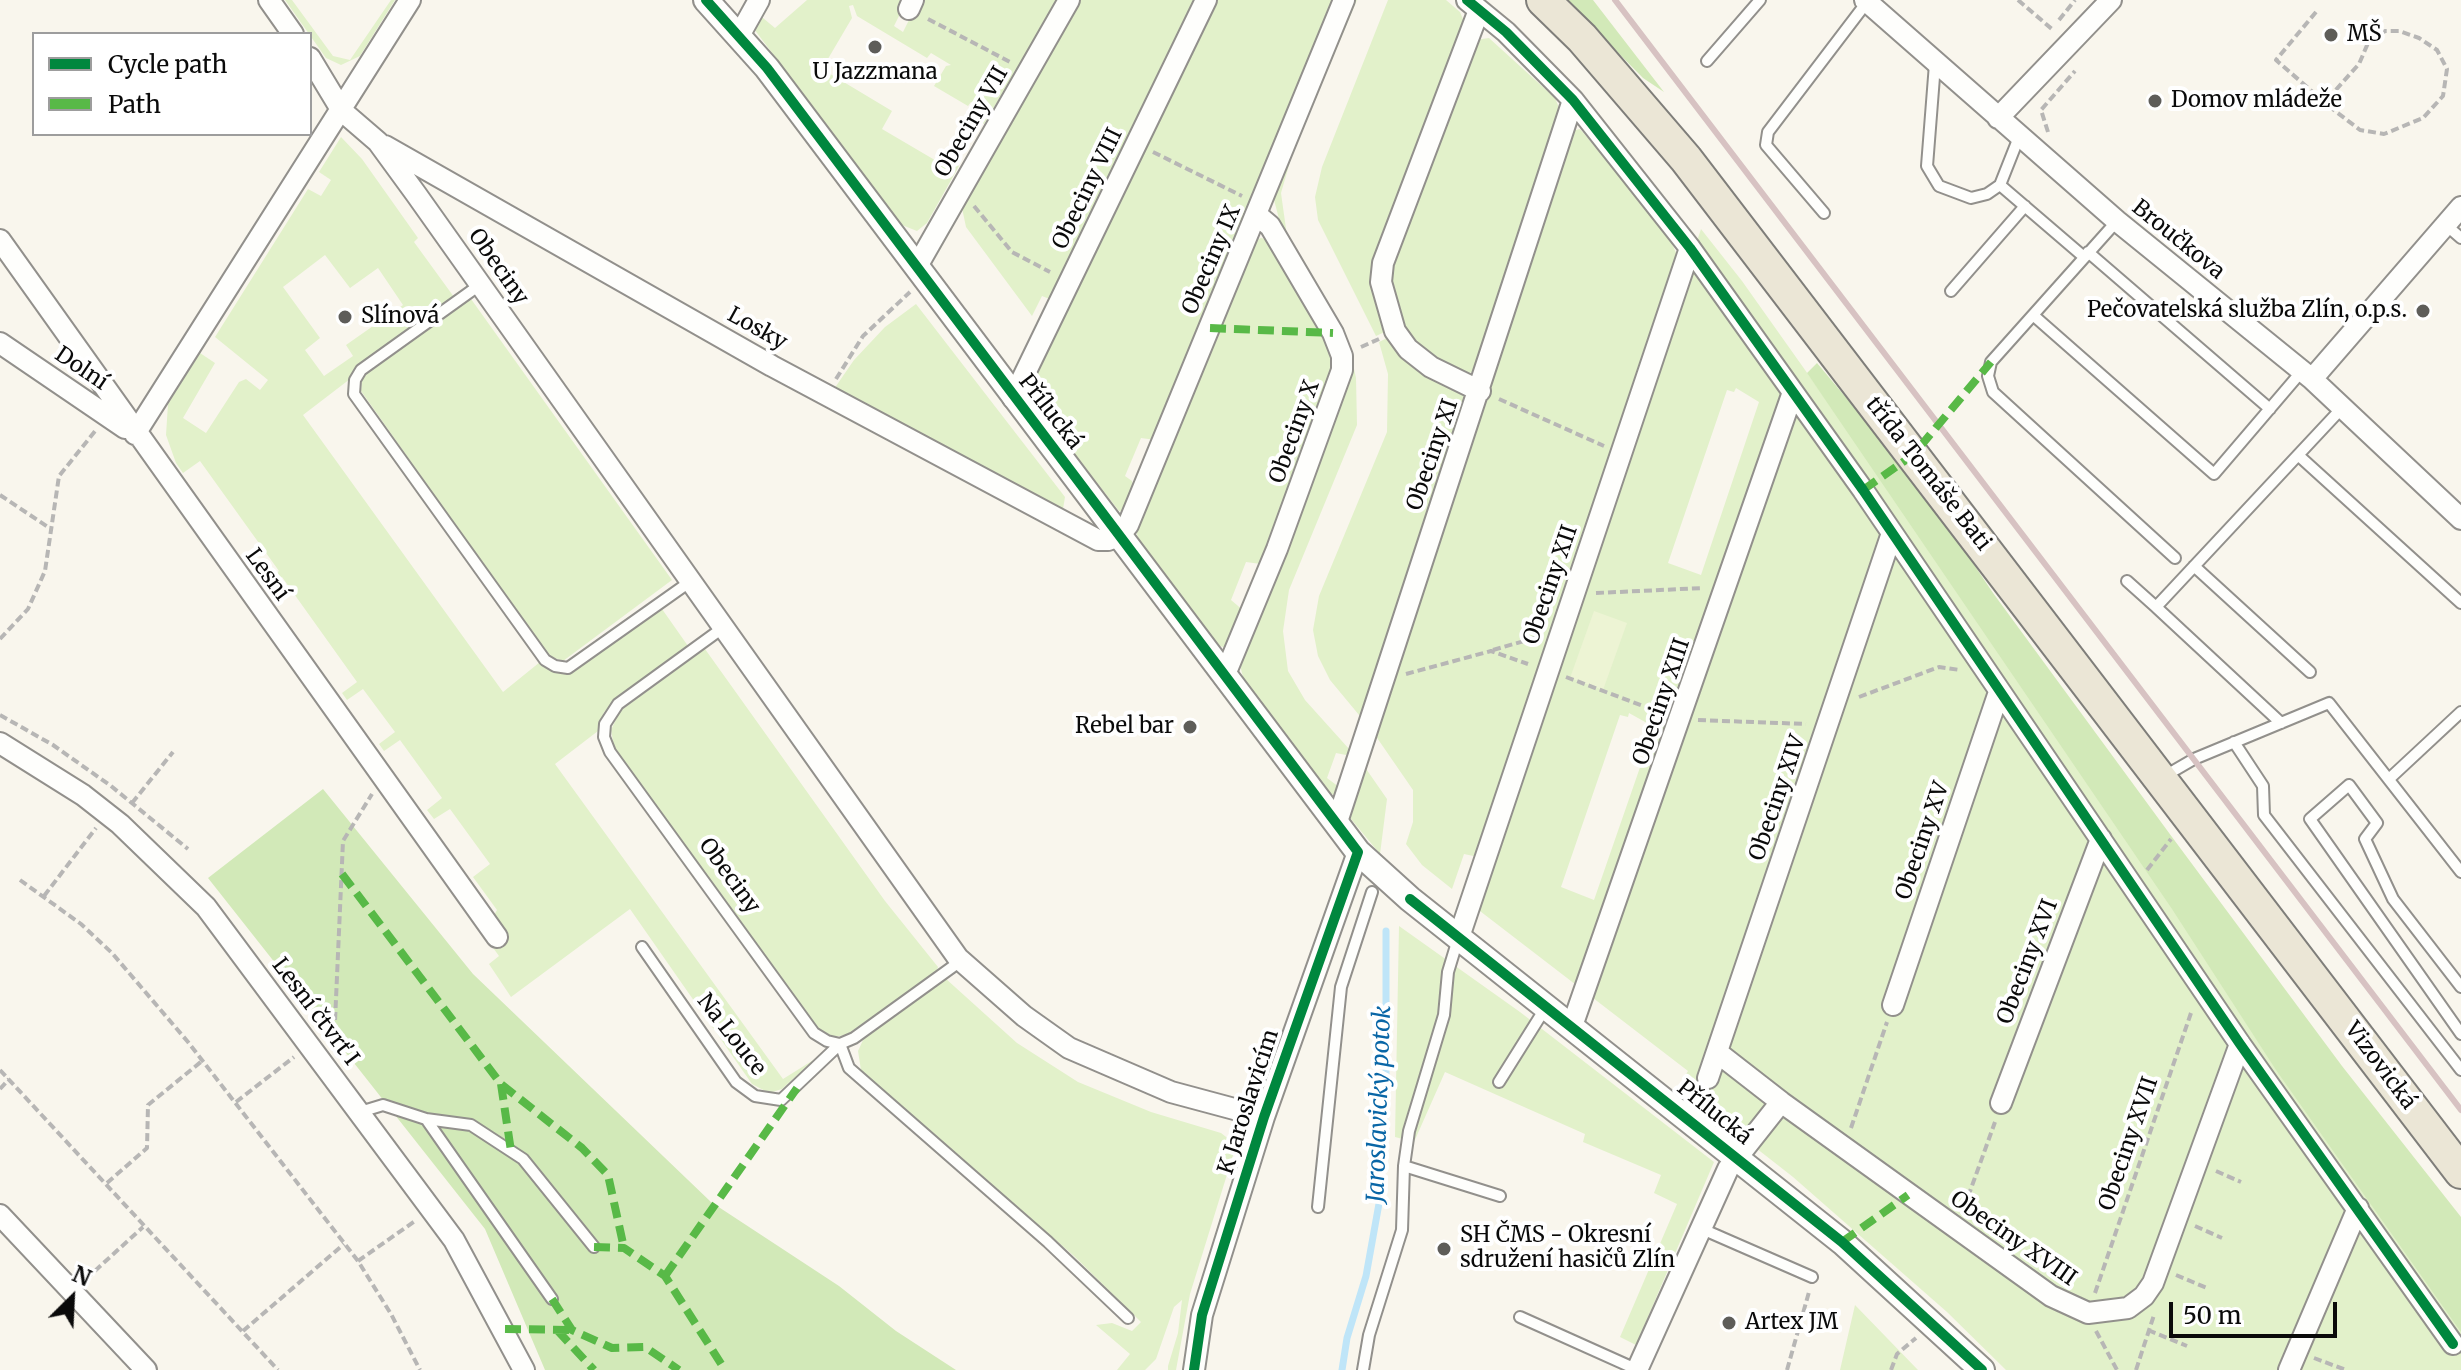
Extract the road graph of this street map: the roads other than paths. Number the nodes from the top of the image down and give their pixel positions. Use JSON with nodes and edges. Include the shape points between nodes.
{"nodes":[{"id":1,"x":269,"y":0,"type":"edge"},
{"id":2,"x":410,"y":0,"type":"edge"},
{"id":3,"x":706,"y":0,"type":"edge"},
{"id":4,"x":759,"y":0,"type":"edge"},
{"id":5,"x":1069,"y":0,"type":"edge"},
{"id":6,"x":1206,"y":0,"type":"edge"},
{"id":7,"x":1344,"y":0,"type":"edge"},
{"id":8,"x":1543,"y":0,"type":"edge"},
{"id":9,"x":1760,"y":0,"type":"edge"},
{"id":10,"x":2111,"y":0,"type":"edge"},
{"id":11,"x":1866,"y":1,"type":"edge"},
{"id":12,"x":1473,"y":5,"type":"edge"},
{"id":13,"x":292,"y":32,"type":"edge"},
{"id":14,"x":740,"y":34,"type":"junction"},
{"id":15,"x":312,"y":61,"type":"edge"},
{"id":16,"x":1707,"y":61,"type":"dead end"},
{"id":17,"x":1935,"y":64,"type":"junction"},
{"id":18,"x":1573,"y":100,"type":"junction"},
{"id":19,"x":342,"y":111,"type":"junction"},
{"id":20,"x":1998,"y":118,"type":"junction"},
{"id":21,"x":2019,"y":137,"type":"junction"},
{"id":22,"x":378,"y":142,"type":"junction"},
{"id":23,"x":2000,"y":185,"type":"junction"},
{"id":24,"x":2025,"y":206,"type":"junction"},
{"id":25,"x":2461,"y":207,"type":"edge"},
{"id":26,"x":1824,"y":213,"type":"dead end"},
{"id":27,"x":1257,"y":215,"type":"junction"},
{"id":28,"x":2117,"y":221,"type":"junction"},
{"id":29,"x":2454,"y":231,"type":"edge"},
{"id":30,"x":0,"y":240,"type":"edge"},
{"id":31,"x":1690,"y":248,"type":"junction"},
{"id":32,"x":2086,"y":254,"type":"junction"},
{"id":33,"x":915,"y":278,"type":"junction"},
{"id":34,"x":481,"y":284,"type":"junction"},
{"id":35,"x":1951,"y":291,"type":"dead end"},
{"id":36,"x":2033,"y":315,"type":"junction"},
{"id":37,"x":0,"y":343,"type":"edge"},
{"id":38,"x":2307,"y":375,"type":"junction"},
{"id":39,"x":1480,"y":391,"type":"junction"},
{"id":40,"x":1793,"y":392,"type":"junction"},
{"id":41,"x":1013,"y":398,"type":"junction"},
{"id":42,"x":2342,"y":408,"type":"junction"},
{"id":43,"x":2270,"y":409,"type":"junction"},
{"id":44,"x":135,"y":434,"type":"junction"},
{"id":45,"x":2298,"y":455,"type":"junction"},
{"id":46,"x":2461,"y":519,"type":"edge"},
{"id":47,"x":1892,"y":533,"type":"junction"},
{"id":48,"x":1119,"y":536,"type":"junction"},
{"id":49,"x":2175,"y":558,"type":"dead end"},
{"id":50,"x":2194,"y":566,"type":"junction"},
{"id":51,"x":691,"y":581,"type":"junction"},
{"id":52,"x":2127,"y":581,"type":"dead end"},
{"id":53,"x":2461,"y":603,"type":"edge"},
{"id":54,"x":2156,"y":607,"type":"junction"},
{"id":55,"x":724,"y":627,"type":"junction"},
{"id":56,"x":2310,"y":672,"type":"dead end"},
{"id":57,"x":1224,"y":677,"type":"junction"},
{"id":58,"x":1994,"y":684,"type":"junction"},
{"id":59,"x":2461,"y":712,"type":"edge"},
{"id":60,"x":2281,"y":723,"type":"junction"},
{"id":61,"x":2234,"y":742,"type":"junction"},
{"id":62,"x":0,"y":743,"type":"edge"},
{"id":63,"x":2162,"y":778,"type":"junction"},
{"id":64,"x":2389,"y":779,"type":"junction"},
{"id":65,"x":1336,"y":825,"type":"junction"},
{"id":66,"x":2101,"y":839,"type":"junction"},
{"id":67,"x":1358,"y":852,"type":"junction"},
{"id":68,"x":2461,"y":872,"type":"edge"},
{"id":69,"x":1377,"y":884,"type":"junction"},
{"id":70,"x":497,"y":937,"type":"dead end"},
{"id":71,"x":1459,"y":937,"type":"junction"},
{"id":72,"x":642,"y":947,"type":"dead end"},
{"id":73,"x":962,"y":960,"type":"junction"},
{"id":74,"x":2300,"y":960,"type":"joint"},
{"id":75,"x":2461,"y":987,"type":"edge"},
{"id":76,"x":1547,"y":1005,"type":"junction"},
{"id":77,"x":1893,"y":1005,"type":"road end"},
{"id":78,"x":1572,"y":1026,"type":"junction"},
{"id":79,"x":2461,"y":1034,"type":"edge"},
{"id":80,"x":840,"y":1044,"type":"junction"},
{"id":81,"x":2240,"y":1044,"type":"junction"},
{"id":82,"x":1718,"y":1053,"type":"junction"},
{"id":83,"x":2461,"y":1070,"type":"edge"},
{"id":84,"x":1708,"y":1078,"type":"dead end"},
{"id":85,"x":1499,"y":1082,"type":"dead end"},
{"id":86,"x":1781,"y":1102,"type":"junction"},
{"id":87,"x":2001,"y":1103,"type":"road end"},
{"id":88,"x":360,"y":1112,"type":"junction"},
{"id":89,"x":1264,"y":1117,"type":"junction"},
{"id":90,"x":426,"y":1119,"type":"junction"},
{"id":91,"x":1736,"y":1157,"type":"junction"},
{"id":92,"x":1404,"y":1166,"type":"junction"},
{"id":93,"x":2461,"y":1172,"type":"edge"},
{"id":94,"x":1500,"y":1196,"type":"dead end"},
{"id":95,"x":1318,"y":1207,"type":"dead end"},
{"id":96,"x":2358,"y":1208,"type":"junction"},
{"id":97,"x":0,"y":1215,"type":"edge"},
{"id":98,"x":1702,"y":1229,"type":"junction"},
{"id":99,"x":594,"y":1247,"type":"dead end"},
{"id":100,"x":1812,"y":1277,"type":"dead end"},
{"id":101,"x":552,"y":1299,"type":"dead end"},
{"id":102,"x":1520,"y":1317,"type":"dead end"},
{"id":103,"x":1128,"y":1318,"type":"dead end"},
{"id":104,"x":2453,"y":1344,"type":"dead end"},
{"id":105,"x":146,"y":1370,"type":"edge"},
{"id":106,"x":524,"y":1370,"type":"edge"},
{"id":107,"x":1194,"y":1370,"type":"edge"},
{"id":108,"x":1363,"y":1370,"type":"edge"},
{"id":109,"x":1638,"y":1370,"type":"edge"},
{"id":110,"x":1982,"y":1370,"type":"edge"},
{"id":111,"x":2289,"y":1370,"type":"edge"}],
"edges":[{"from":1,"to":13,"type":"street"},
{"from":2,"to":19,"type":"street"},
{"from":3,"to":14,"type":"street","name":"Přílucká"},
{"from":4,"to":14,"type":"street"},
{"from":5,"to":33,"type":"street","name":"Obeciny VII"},
{"from":6,"to":41,"type":"street","name":"Obeciny VIII"},
{"from":7,"to":27,"type":"street","name":"Obeciny IX"},
{"from":8,"to":63,"type":"main road","name":"třída Tomáše Bati","via":[[1686,159]]},
{"from":9,"to":16,"type":"lane"},
{"from":10,"to":20,"type":"street"},
{"from":11,"to":17,"type":"street","name":"Broučkova"},
{"from":11,"to":26,"type":"lane","via":[[1768,132],[1766,145]]},
{"from":12,"to":18,"type":"street"},
{"from":12,"to":39,"type":"street","via":[[1381,272],[1395,331],[1418,358]]},
{"from":14,"to":33,"type":"street","name":"Přílucká"},
{"from":15,"to":19,"type":"street","name":"Obeciny"},
{"from":17,"to":20,"type":"street","name":"Broučkova"},
{"from":17,"to":23,"type":"lane","via":[[1927,166],[1931,177],[1939,186],[1971,198]]},
{"from":18,"to":31,"type":"street"},
{"from":18,"to":39,"type":"street","name":"Obeciny XI"},
{"from":19,"to":22,"type":"street","name":"Obeciny"},
{"from":19,"to":44,"type":"street"},
{"from":20,"to":21,"type":"street","name":"Broučkova"},
{"from":21,"to":23,"type":"lane"},
{"from":21,"to":28,"type":"street","name":"Broučkova"},
{"from":22,"to":34,"type":"street","name":"Obeciny"},
{"from":22,"to":48,"type":"street","name":"Losky","via":[[1098,540]]},
{"from":23,"to":24,"type":"lane"},
{"from":24,"to":32,"type":"lane"},
{"from":24,"to":35,"type":"lane"},
{"from":25,"to":29,"type":"street"},
{"from":27,"to":48,"type":"street","name":"Obeciny IX"},
{"from":27,"to":57,"type":"street","name":"Obeciny X","via":[[1270,226],[1342,356],[1336,390]]},
{"from":28,"to":32,"type":"lane"},
{"from":28,"to":38,"type":"street","name":"Broučkova"},
{"from":29,"to":38,"type":"street"},
{"from":30,"to":44,"type":"street","name":"Lesní"},
{"from":31,"to":40,"type":"street"},
{"from":31,"to":71,"type":"street","name":"Obeciny XII"},
{"from":32,"to":36,"type":"lane"},
{"from":32,"to":43,"type":"lane"},
{"from":33,"to":41,"type":"street","name":"Přílucká"},
{"from":34,"to":51,"type":"street","name":"Obeciny"},
{"from":34,"to":51,"type":"lane","via":[[361,370],[354,394],[545,660],[555,666],[568,668]]},
{"from":36,"to":43,"type":"lane","via":[[2214,474]]},
{"from":36,"to":49,"type":"lane","via":[[1991,362],[1993,392]]},
{"from":37,"to":44,"type":"street","name":"Dolní"},
{"from":38,"to":42,"type":"street","name":"Broučkova"},
{"from":38,"to":43,"type":"lane"},
{"from":39,"to":65,"type":"street","name":"Obeciny XI"},
{"from":40,"to":47,"type":"street"},
{"from":40,"to":78,"type":"street","name":"Obeciny XIII"},
{"from":41,"to":48,"type":"street","name":"Přílucká"},
{"from":42,"to":45,"type":"lane"},
{"from":42,"to":46,"type":"street","name":"Broučkova"},
{"from":44,"to":70,"type":"street","name":"Lesní"},
{"from":45,"to":50,"type":"lane"},
{"from":45,"to":53,"type":"lane"},
{"from":47,"to":58,"type":"street"},
{"from":47,"to":82,"type":"street","name":"Obeciny XIV"},
{"from":48,"to":57,"type":"street","name":"Přílucká"},
{"from":50,"to":54,"type":"lane"},
{"from":50,"to":56,"type":"lane"},
{"from":51,"to":55,"type":"street","name":"Obeciny"},
{"from":52,"to":54,"type":"lane"},
{"from":54,"to":60,"type":"lane"},
{"from":55,"to":73,"type":"street","name":"Obeciny"},
{"from":55,"to":80,"type":"lane","name":"Obeciny","via":[[618,704],[604,737],[814,1033]]},
{"from":57,"to":65,"type":"street","name":"Přílucká"},
{"from":58,"to":66,"type":"street"},
{"from":58,"to":77,"type":"street","name":"Obeciny XV"},
{"from":59,"to":64,"type":"lane"},
{"from":60,"to":61,"type":"lane"},
{"from":60,"to":64,"type":"lane","via":[[2329,703]]},
{"from":61,"to":63,"type":"lane"},
{"from":61,"to":83,"type":"lane","via":[[2263,786],[2264,815]]},
{"from":62,"to":88,"type":"street","name":"Lesní čtvrť I","via":[[73,788],[107,823],[198,897]]},
{"from":63,"to":74,"type":"main road","name":"třída Tomáše Bati"},
{"from":64,"to":68,"type":"lane"},
{"from":65,"to":67,"type":"street","name":"Přílucká"},
{"from":66,"to":81,"type":"street"},
{"from":66,"to":87,"type":"street","name":"Obeciny XVI"},
{"from":67,"to":69,"type":"street","name":"Přílucká"},
{"from":67,"to":89,"type":"street","name":"K Jaroslavicím"},
{"from":69,"to":71,"type":"street","name":"Přílucká","via":[[1410,899]]},
{"from":69,"to":95,"type":"lane","via":[[1341,987]]},
{"from":71,"to":76,"type":"street","name":"Přílucká"},
{"from":71,"to":92,"type":"lane"},
{"from":72,"to":80,"type":"lane","name":"Na Louce","via":[[736,1082],[755,1096],[781,1100]]},
{"from":73,"to":80,"type":"lane"},
{"from":73,"to":89,"type":"street","name":"Obeciny","via":[[1069,1048],[1171,1092]]},
{"from":74,"to":93,"type":"main road","name":"Vizovická"},
{"from":75,"to":79,"type":"lane","via":[[2393,899],[2365,839],[2377,823],[2349,785],[2310,819]]},
{"from":76,"to":78,"type":"street","name":"Přílucká"},
{"from":76,"to":85,"type":"lane"},
{"from":78,"to":91,"type":"street","name":"Přílucká"},
{"from":80,"to":103,"type":"lane","via":[[849,1068]]},
{"from":81,"to":86,"type":"street","name":"Obeciny XVIII","via":[[2149,1291],[2119,1312],[2088,1313],[2051,1296]]},
{"from":81,"to":96,"type":"street"},
{"from":82,"to":84,"type":"street","name":"Obeciny XIV"},
{"from":82,"to":86,"type":"street","name":"Obeciny XVIII"},
{"from":86,"to":91,"type":"street"},
{"from":88,"to":90,"type":"lane","via":[[383,1105]]},
{"from":88,"to":106,"type":"street","name":"Lesní čtvrť I","via":[[483,1288]]},
{"from":89,"to":107,"type":"street","name":"K Jaroslavicím","via":[[1202,1315]]},
{"from":90,"to":99,"type":"lane","via":[[471,1125],[523,1159]]},
{"from":90,"to":101,"type":"lane"},
{"from":91,"to":98,"type":"street"},
{"from":91,"to":110,"type":"street","name":"Přílucká","via":[[1896,1289]]},
{"from":92,"to":94,"type":"lane"},
{"from":92,"to":108,"type":"lane","via":[[1402,1230]]},
{"from":96,"to":104,"type":"street"},
{"from":96,"to":111,"type":"street"},
{"from":97,"to":105,"type":"street"},
{"from":98,"to":100,"type":"lane"},
{"from":98,"to":109,"type":"street"},
{"from":102,"to":109,"type":"lane"}]}
